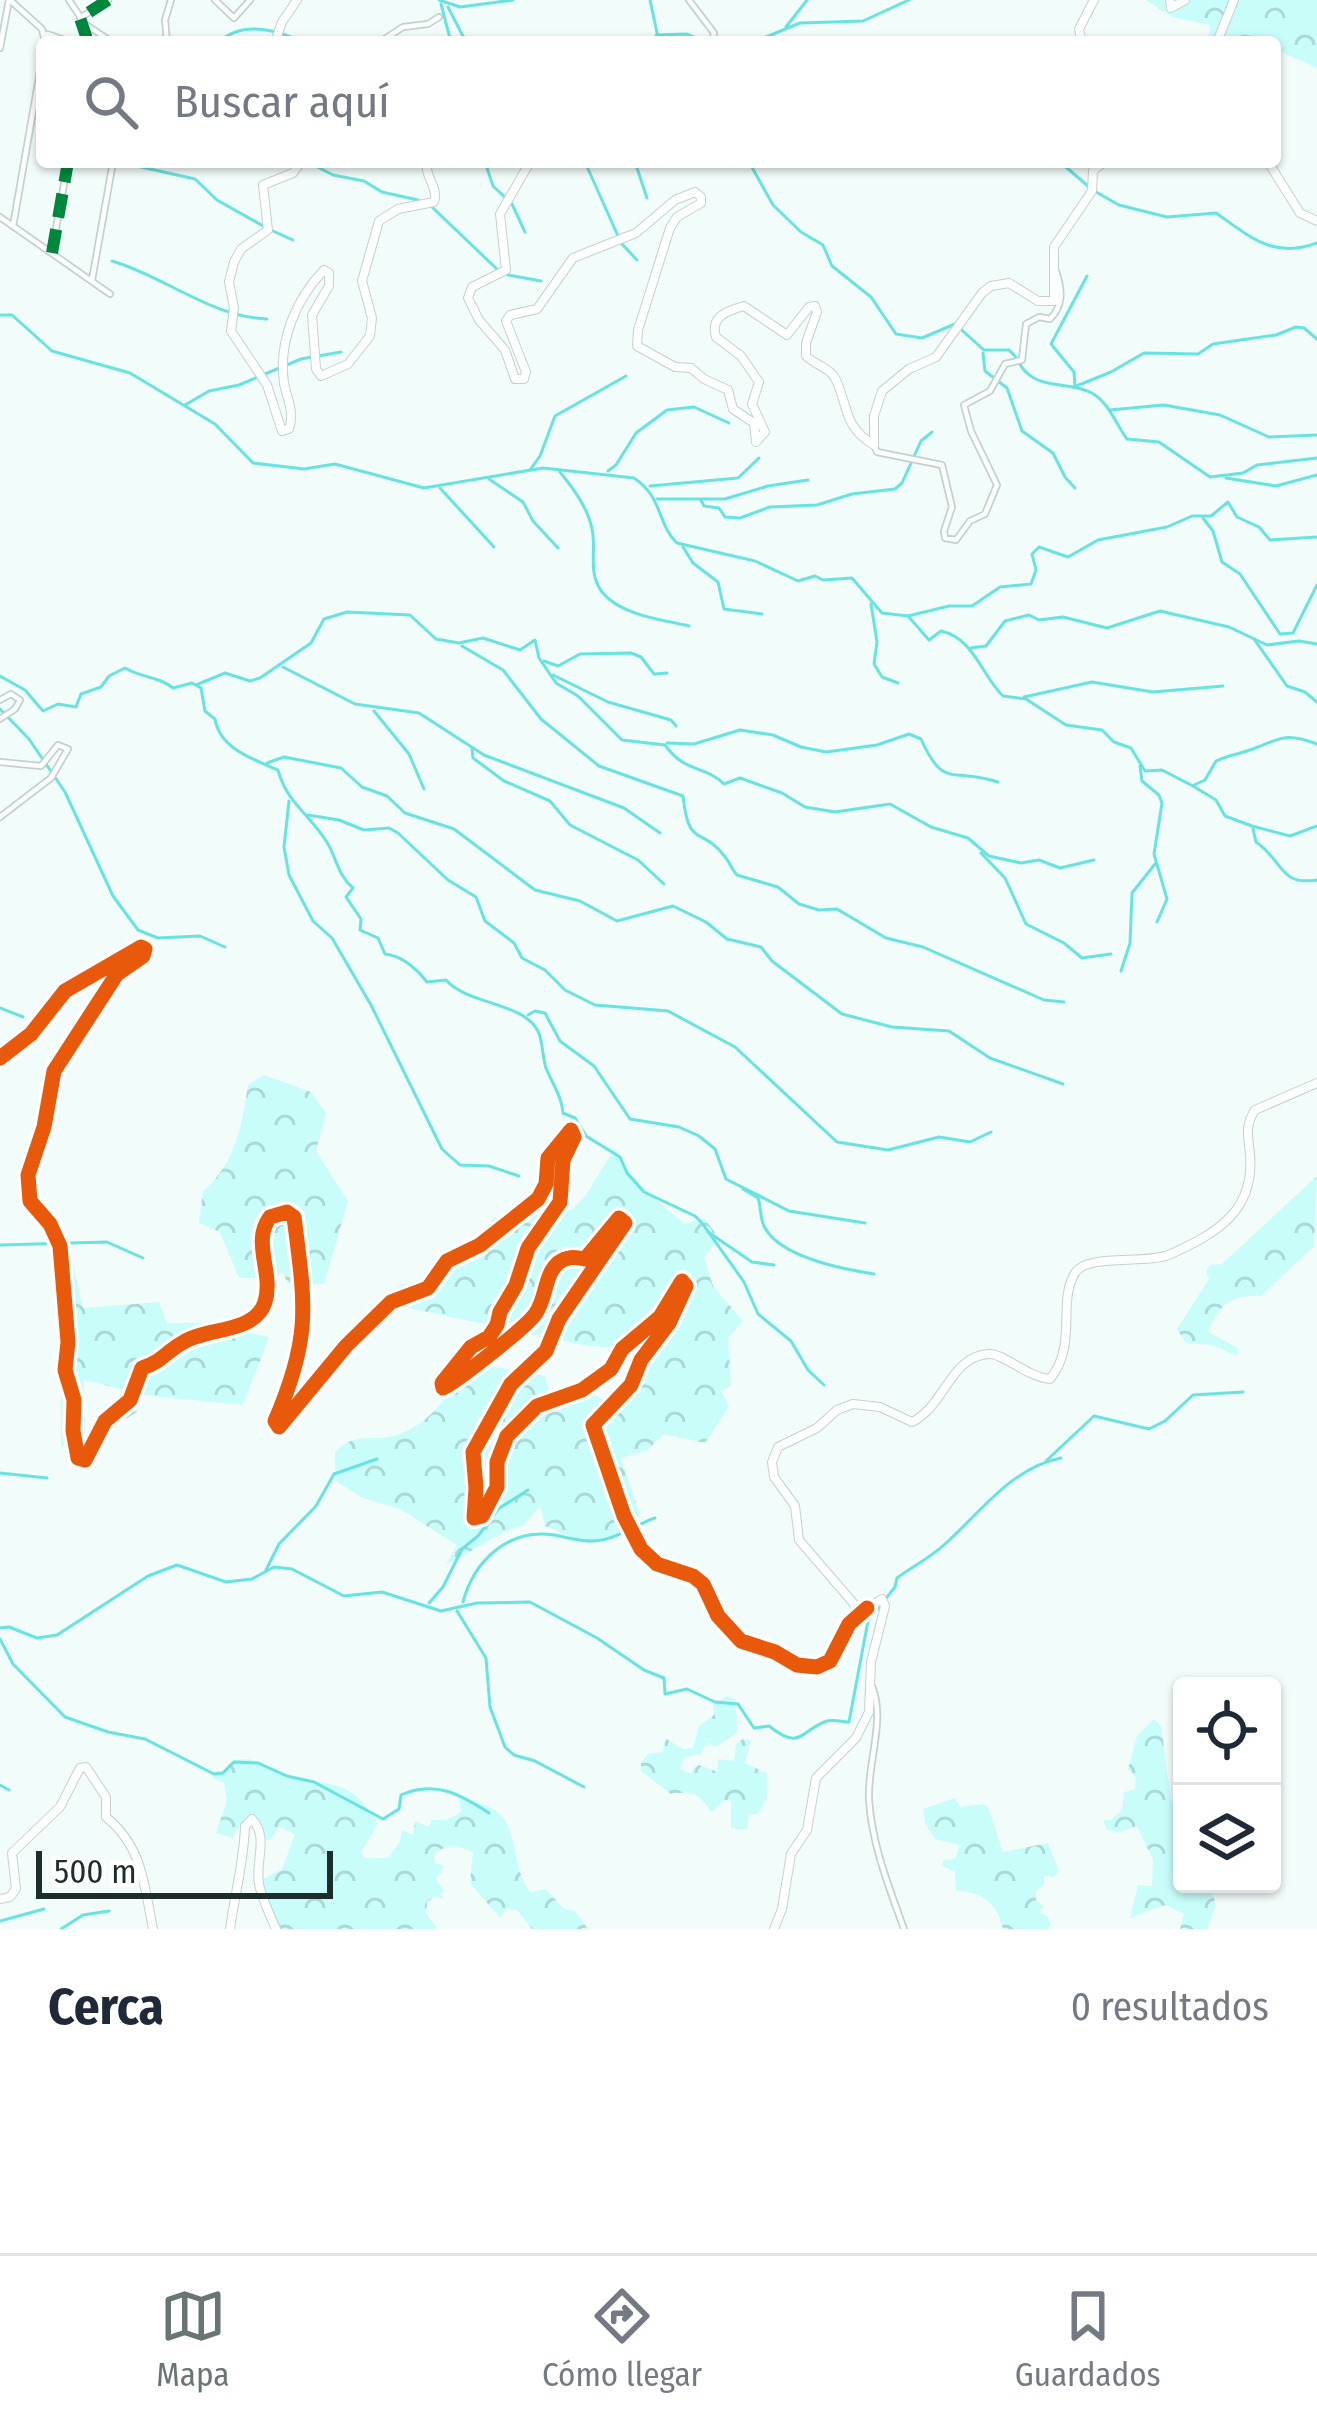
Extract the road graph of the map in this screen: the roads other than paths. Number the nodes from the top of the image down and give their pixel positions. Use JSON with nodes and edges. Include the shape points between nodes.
{"nodes":[{"id":1,"x":10,"y":0,"type":"edge"},
{"id":2,"x":70,"y":0,"type":"edge"},
{"id":3,"x":108,"y":0,"type":"edge"},
{"id":4,"x":171,"y":0,"type":"edge"},
{"id":5,"x":215,"y":0,"type":"edge"},
{"id":6,"x":250,"y":0,"type":"edge"},
{"id":7,"x":297,"y":0,"type":"edge"},
{"id":8,"x":689,"y":0,"type":"edge"},
{"id":9,"x":1094,"y":0,"type":"edge"},
{"id":10,"x":1170,"y":0,"type":"edge"},
{"id":11,"x":1185,"y":0,"type":"edge"},
{"id":12,"x":1234,"y":0,"type":"edge"},
{"id":13,"x":439,"y":16,"type":"dead end"},
{"id":14,"x":80,"y":18,"type":"junction"},
{"id":15,"x":44,"y":33,"type":"junction"},
{"id":16,"x":44,"y":36,"type":"edge"},
{"id":17,"x":53,"y":36,"type":"edge"},
{"id":18,"x":86,"y":36,"type":"edge"},
{"id":19,"x":101,"y":36,"type":"edge"},
{"id":20,"x":166,"y":36,"type":"edge"},
{"id":21,"x":277,"y":36,"type":"edge"},
{"id":22,"x":389,"y":36,"type":"edge"},
{"id":23,"x":713,"y":36,"type":"edge"},
{"id":24,"x":1082,"y":36,"type":"edge"},
{"id":25,"x":1219,"y":36,"type":"edge"},
{"id":26,"x":0,"y":48,"type":"edge"},
{"id":27,"x":36,"y":94,"type":"edge"},
{"id":28,"x":67,"y":168,"type":"edge"},
{"id":29,"x":112,"y":168,"type":"edge"},
{"id":30,"x":297,"y":168,"type":"edge"},
{"id":31,"x":428,"y":168,"type":"edge"},
{"id":32,"x":527,"y":168,"type":"edge"},
{"id":33,"x":1095,"y":168,"type":"edge"},
{"id":34,"x":1272,"y":168,"type":"edge"},
{"id":35,"x":0,"y":217,"type":"edge"},
{"id":36,"x":1317,"y":221,"type":"edge"},
{"id":37,"x":13,"y":226,"type":"junction"},
{"id":38,"x":52,"y":253,"type":"junction"},
{"id":39,"x":1055,"y":270,"type":"junction"},
{"id":40,"x":92,"y":281,"type":"junction"},
{"id":41,"x":110,"y":294,"type":"dead end"},
{"id":42,"x":874,"y":446,"type":"junction"},
{"id":43,"x":0,"y":700,"type":"edge"},
{"id":44,"x":0,"y":718,"type":"edge"},
{"id":45,"x":0,"y":761,"type":"edge"},
{"id":46,"x":0,"y":818,"type":"edge"},
{"id":47,"x":0,"y":1058,"type":"edge"},
{"id":48,"x":1317,"y":1083,"type":"edge"},
{"id":49,"x":1247,"y":1136,"type":"junction"},
{"id":50,"x":1256,"y":1145,"type":"dead end"},
{"id":51,"x":855,"y":1606,"type":"junction"},
{"id":52,"x":867,"y":1608,"type":"junction"},
{"id":53,"x":851,"y":1622,"type":"junction"},
{"id":54,"x":872,"y":1686,"type":"junction"},
{"id":55,"x":0,"y":1899,"type":"edge"},
{"id":56,"x":153,"y":1929,"type":"edge"},
{"id":57,"x":230,"y":1929,"type":"edge"},
{"id":58,"x":276,"y":1929,"type":"edge"},
{"id":59,"x":773,"y":1929,"type":"edge"},
{"id":60,"x":904,"y":1929,"type":"edge"}],
"edges":[{"from":1,"to":15,"type":"street"},
{"from":1,"to":26,"type":"street"},
{"from":2,"to":14,"type":"street"},
{"from":3,"to":14,"type":"street"},
{"from":4,"to":20,"type":"street"},
{"from":5,"to":6,"type":"street","via":[[234,18]]},
{"from":7,"to":21,"type":"street"},
{"from":8,"to":23,"type":"street"},
{"from":9,"to":24,"type":"street"},
{"from":10,"to":11,"type":"street","via":[[1172,8]]},
{"from":12,"to":25,"type":"street"},
{"from":13,"to":22,"type":"street"},
{"from":14,"to":18,"type":"street"},
{"from":14,"to":19,"type":"street"},
{"from":15,"to":16,"type":"street"},
{"from":15,"to":17,"type":"street"},
{"from":27,"to":37,"type":"street"},
{"from":28,"to":38,"type":"street"},
{"from":29,"to":40,"type":"street"},
{"from":30,"to":31,"type":"street","via":[[263,185],[268,230],[241,249],[229,282],[231,331],[267,385],[282,430],[292,415],[282,348],[296,311],[324,270],[329,286],[312,314],[316,369],[330,374],[357,356],[370,336],[362,281],[374,228],[390,213],[434,202]]},
{"from":32,"to":42,"type":"street","via":[[500,214],[506,270],[472,286],[468,298],[515,379],[526,372],[508,332],[510,314],[537,308],[578,256],[636,233],[694,192],[700,202],[670,228],[637,346],[728,390],[759,441],[765,427],[752,404],[759,382],[716,337],[714,323],[744,306],[788,335],[815,306],[806,356],[832,373],[844,412]]},
{"from":33,"to":39,"type":"street","via":[[1092,191],[1056,242]]},
{"from":34,"to":36,"type":"street","via":[[1300,213]]},
{"from":35,"to":37,"type":"street"},
{"from":37,"to":38,"type":"street"},
{"from":38,"to":40,"type":"street"},
{"from":39,"to":42,"type":"street","via":[[1051,303],[1009,283],[982,293],[936,357],[882,391]]},
{"from":39,"to":42,"type":"street","via":[[1061,298],[1051,320],[1027,324],[1025,356],[1005,364],[990,391],[964,405],[997,485],[985,514],[956,540],[945,538],[952,507],[942,465]]},
{"from":40,"to":41,"type":"street"},
{"from":43,"to":44,"type":"street","via":[[20,700]]},
{"from":45,"to":46,"type":"street","via":[[40,766],[58,746],[68,749],[50,778]]},
{"from":47,"to":53,"type":"street","via":[[65,992],[145,949],[117,974],[54,1071],[28,1175],[30,1202],[60,1246],[78,1458],[85,1460],[105,1421],[128,1404],[142,1368],[183,1342],[257,1315],[266,1298],[261,1238],[270,1217],[294,1217],[305,1287],[301,1344],[274,1421],[279,1427],[391,1302],[428,1288],[447,1261],[538,1199],[548,1159],[571,1130],[560,1202],[529,1248],[493,1333],[471,1347],[443,1388],[530,1322],[556,1265],[585,1258],[619,1218],[625,1223],[546,1351],[519,1373],[480,1438],[472,1515],[482,1516],[496,1487],[506,1436],[537,1406],[605,1374],[660,1317],[682,1281],[669,1322],[631,1384],[593,1425],[632,1536],[657,1564],[703,1584],[741,1641],[797,1665],[830,1661]]},
{"from":48,"to":49,"type":"street","via":[[1255,1110]]},
{"from":49,"to":50,"type":"street"},
{"from":49,"to":51,"type":"street","via":[[1247,1193],[1210,1236],[1166,1256],[1090,1262],[1076,1271],[1066,1340],[1050,1379],[983,1355],[955,1372],[917,1420],[854,1404],[778,1447],[774,1477],[796,1506],[800,1540]]},
{"from":51,"to":52,"type":"street"},
{"from":51,"to":53,"type":"street"},
{"from":52,"to":53,"type":"street"},
{"from":52,"to":54,"type":"street","via":[[885,1603]]},
{"from":54,"to":59,"type":"street","via":[[859,1734],[814,1783]]},
{"from":54,"to":60,"type":"street","via":[[870,1804],[880,1865]]},
{"from":55,"to":56,"type":"street","via":[[16,1888],[16,1848],[60,1807],[86,1767],[106,1797],[106,1817],[140,1864]]},
{"from":57,"to":58,"type":"street","via":[[244,1826],[252,1819],[261,1840],[259,1885]]}]}
